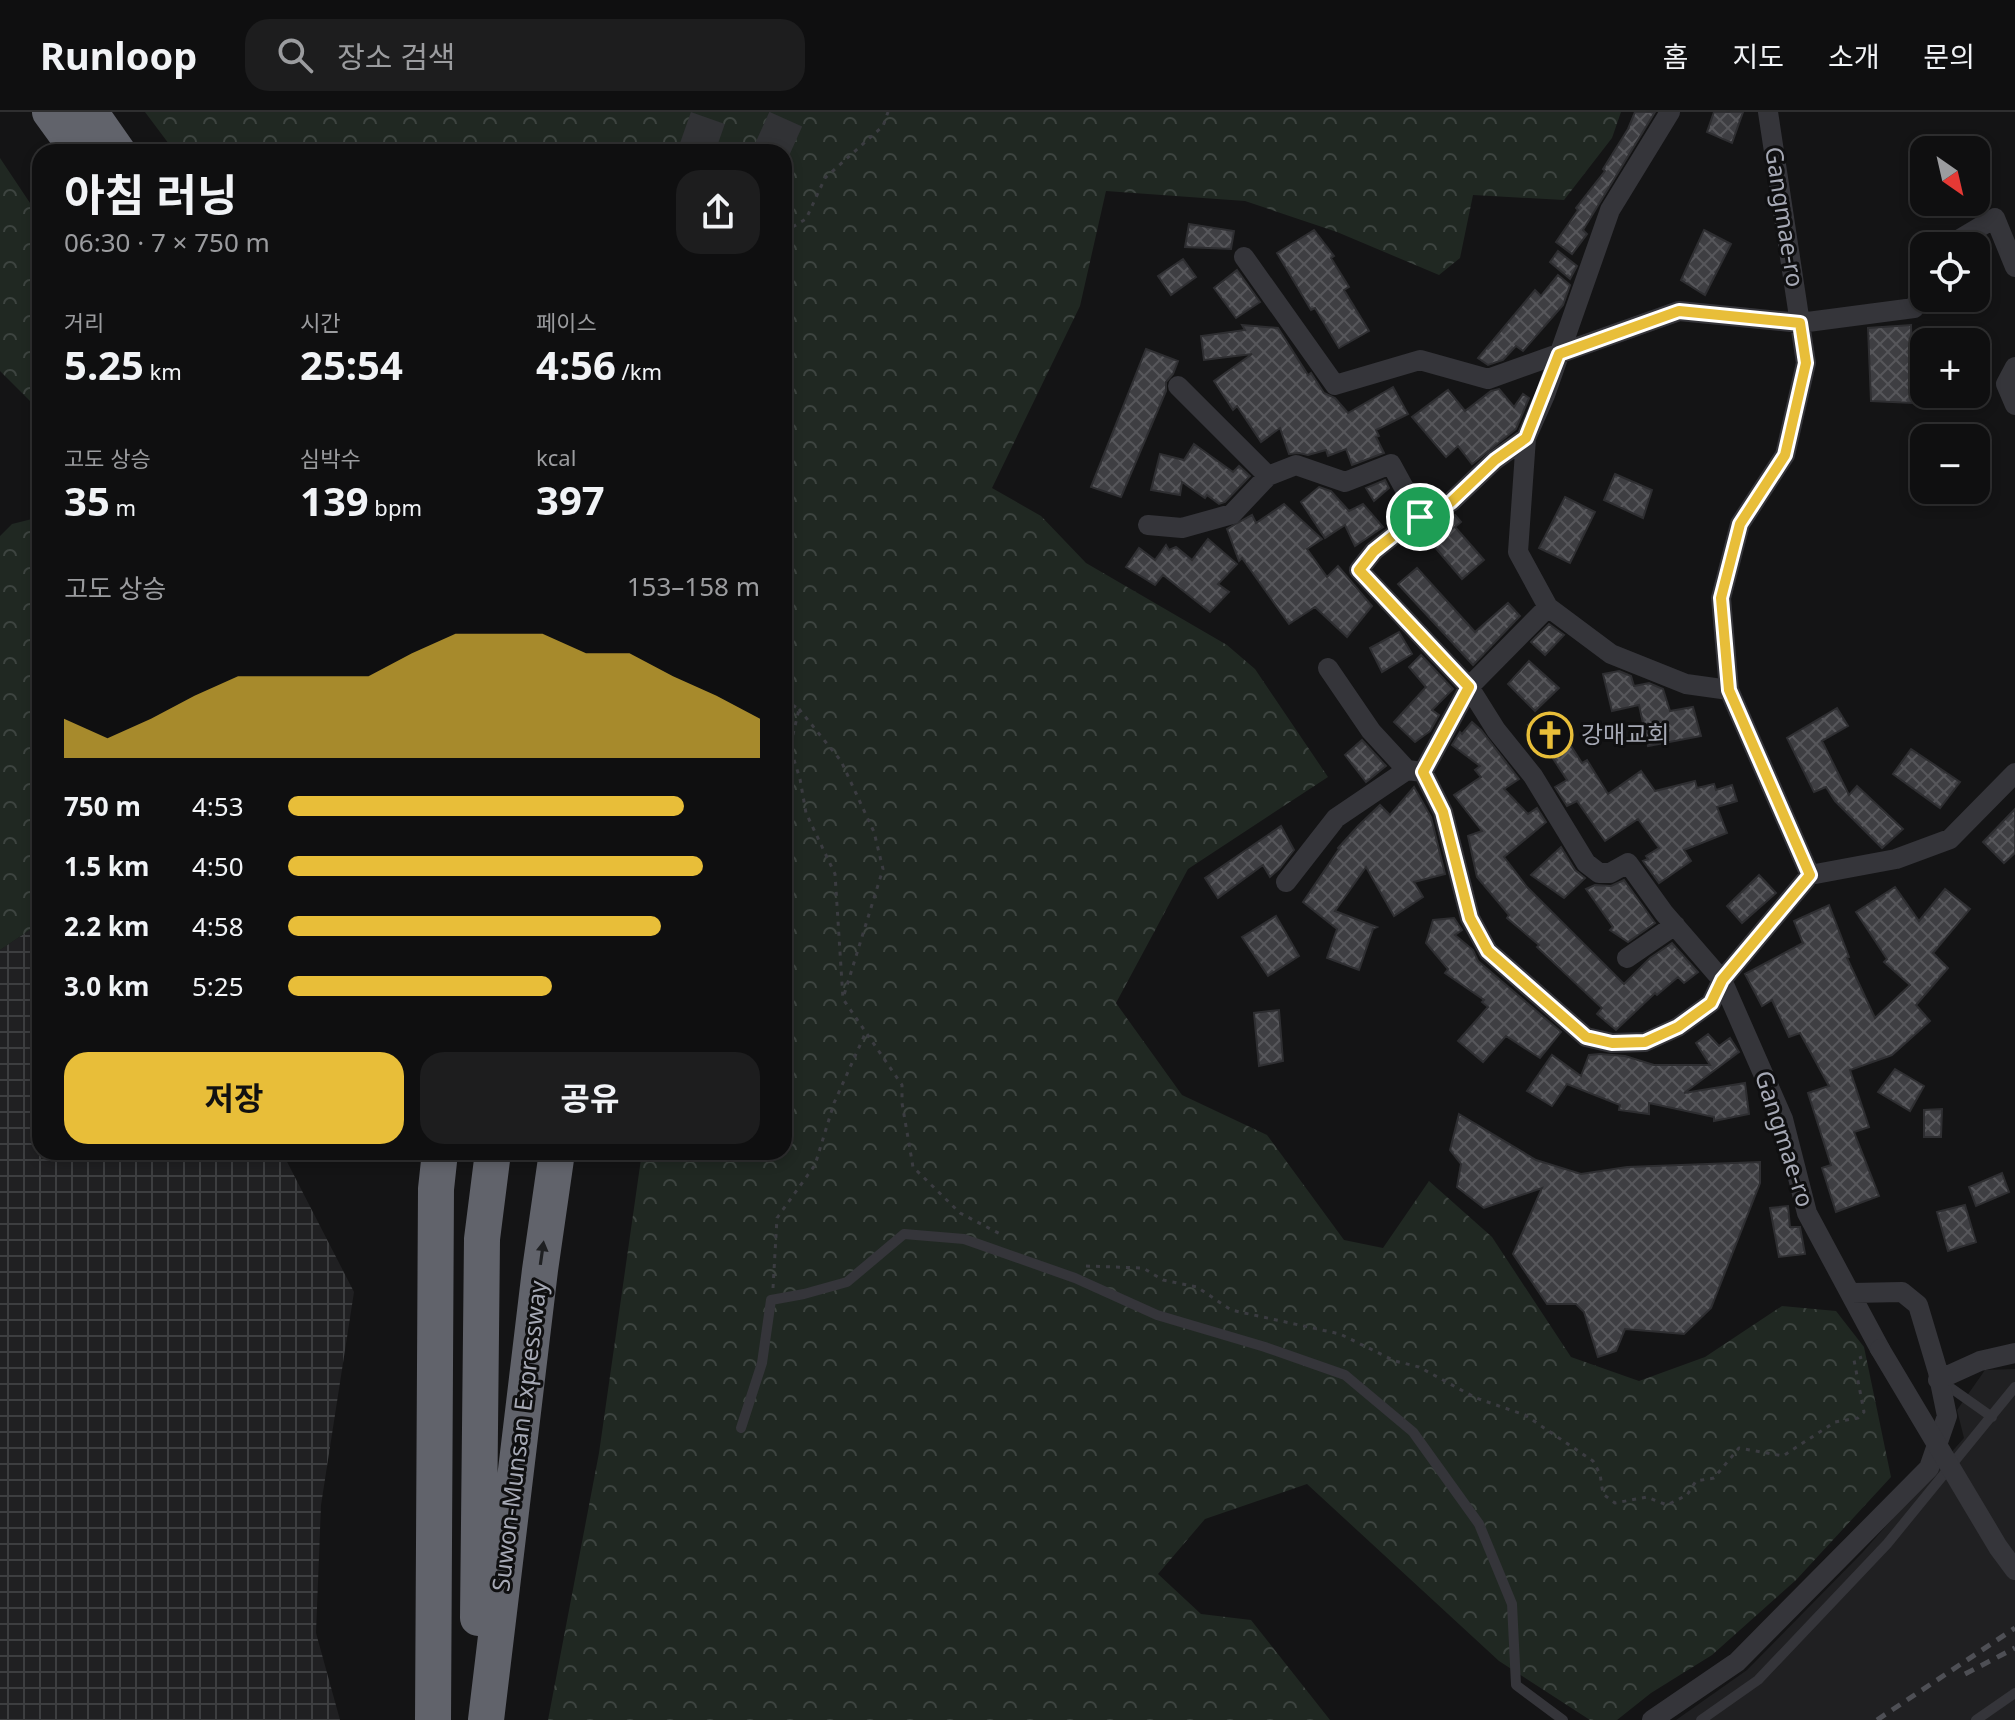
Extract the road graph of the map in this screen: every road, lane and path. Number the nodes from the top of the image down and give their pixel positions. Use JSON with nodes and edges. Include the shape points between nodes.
{"nodes":[{"id":1,"x":50,"y":112,"type":"edge"},
{"id":2,"x":90,"y":112,"type":"edge"},
{"id":3,"x":888,"y":112,"type":"edge"},
{"id":4,"x":1670,"y":112,"type":"edge"},
{"id":5,"x":1768,"y":112,"type":"edge"},
{"id":6,"x":73,"y":144,"type":"edge"},
{"id":7,"x":112,"y":144,"type":"edge"},
{"id":8,"x":792,"y":227,"type":"edge"},
{"id":9,"x":1972,"y":232,"type":"edge"},
{"id":10,"x":1244,"y":257,"type":"dead end"},
{"id":11,"x":2015,"y":267,"type":"edge"},
{"id":12,"x":1910,"y":309,"type":"edge"},
{"id":13,"x":1800,"y":323,"type":"junction"},
{"id":14,"x":1559,"y":354,"type":"junction"},
{"id":15,"x":2015,"y":367,"type":"edge"},
{"id":16,"x":1178,"y":386,"type":"dead end"},
{"id":17,"x":2015,"y":405,"type":"edge"},
{"id":18,"x":1526,"y":438,"type":"junction"},
{"id":19,"x":1268,"y":476,"type":"junction"},
{"id":20,"x":1420,"y":517,"type":"junction"},
{"id":21,"x":1148,"y":525,"type":"dead end"},
{"id":22,"x":1548,"y":607,"type":"junction"},
{"id":23,"x":1328,"y":668,"type":"dead end"},
{"id":24,"x":1469,"y":687,"type":"junction"},
{"id":25,"x":1729,"y":690,"type":"junction"},
{"id":26,"x":792,"y":705,"type":"edge"},
{"id":27,"x":799,"y":709,"type":"junction"},
{"id":28,"x":792,"y":739,"type":"edge"},
{"id":29,"x":792,"y":753,"type":"edge"},
{"id":30,"x":1415,"y":771,"type":"junction"},
{"id":31,"x":2015,"y":773,"type":"edge"},
{"id":32,"x":1810,"y":875,"type":"junction"},
{"id":33,"x":1286,"y":882,"type":"dead end"},
{"id":34,"x":1675,"y":925,"type":"junction"},
{"id":35,"x":1627,"y":958,"type":"dead end"},
{"id":36,"x":1722,"y":980,"type":"junction"},
{"id":37,"x":843,"y":999,"type":"junction"},
{"id":38,"x":866,"y":1032,"type":"junction"},
{"id":39,"x":433,"y":1160,"type":"edge"},
{"id":40,"x":439,"y":1160,"type":"edge"},
{"id":41,"x":492,"y":1160,"type":"edge"},
{"id":42,"x":556,"y":1160,"type":"edge"},
{"id":43,"x":436,"y":1189,"type":"junction"},
{"id":44,"x":1004,"y":1237,"type":"dead end"},
{"id":45,"x":1077,"y":1266,"type":"dead end"},
{"id":46,"x":1852,"y":1293,"type":"junction"},
{"id":47,"x":771,"y":1300,"type":"junction"},
{"id":48,"x":1880,"y":1349,"type":"junction"},
{"id":49,"x":2015,"y":1353,"type":"edge"},
{"id":50,"x":1938,"y":1380,"type":"junction"},
{"id":51,"x":2015,"y":1387,"type":"edge"},
{"id":52,"x":1992,"y":1417,"type":"junction"},
{"id":53,"x":741,"y":1428,"type":"dead end"},
{"id":54,"x":2015,"y":1570,"type":"edge"},
{"id":55,"x":2015,"y":1693,"type":"edge"},
{"id":56,"x":433,"y":1720,"type":"edge"},
{"id":57,"x":477,"y":1720,"type":"edge"},
{"id":58,"x":486,"y":1720,"type":"edge"},
{"id":59,"x":1563,"y":1720,"type":"edge"},
{"id":60,"x":1652,"y":1720,"type":"edge"},
{"id":61,"x":1701,"y":1720,"type":"edge"},
{"id":62,"x":1976,"y":1720,"type":"edge"}],
"edges":[{"from":1,"to":6,"type":"highway"},
{"from":2,"to":7,"type":"highway"},
{"from":3,"to":8,"type":"path","via":[[883,126],[825,178],[806,219]]},
{"from":4,"to":14,"type":"street","via":[[1610,210]]},
{"from":5,"to":13,"type":"street","name":"Gangmae-ro"},
{"from":9,"to":11,"type":"street","via":[[1995,218]]},
{"from":10,"to":14,"type":"street","name":"Gangmae-ro","via":[[1335,385],[1420,360],[1488,379]]},
{"from":12,"to":13,"type":"street"},
{"from":13,"to":14,"type":"street","name":"Gangmae-ro","via":[[1679,311]]},
{"from":13,"to":25,"type":"street","name":"Gangmae-ro","via":[[1806,363],[1785,455],[1740,524],[1721,598]]},
{"from":14,"to":18,"type":"street"},
{"from":15,"to":17,"type":"street","via":[[2006,384]]},
{"from":16,"to":19,"type":"street"},
{"from":18,"to":20,"type":"street","via":[[1451,502]]},
{"from":18,"to":22,"type":"street","via":[[1518,552]]},
{"from":19,"to":20,"type":"street","via":[[1296,465],[1345,482],[1391,464]]},
{"from":19,"to":21,"type":"street","via":[[1232,514],[1182,528]]},
{"from":20,"to":24,"type":"street","via":[[1374,551],[1359,570]]},
{"from":22,"to":24,"type":"street"},
{"from":22,"to":25,"type":"street","via":[[1611,654],[1686,684]]},
{"from":23,"to":30,"type":"street","via":[[1371,731]]},
{"from":24,"to":30,"type":"street"},
{"from":24,"to":34,"type":"street","name":"Gangmae-ro","via":[[1533,776],[1586,863],[1599,873],[1610,873],[1628,863]]},
{"from":25,"to":32,"type":"street","name":"Gangmae-ro"},
{"from":26,"to":27,"type":"path"},
{"from":27,"to":28,"type":"path"},
{"from":27,"to":37,"type":"path","via":[[841,761],[874,832],[883,869]]},
{"from":29,"to":37,"type":"path","via":[[806,813],[835,874]]},
{"from":30,"to":33,"type":"street","via":[[1336,818]]},
{"from":30,"to":36,"type":"street","via":[[1443,812],[1470,918],[1488,951],[1586,1037],[1645,1042],[1711,1003]]},
{"from":31,"to":32,"type":"street","via":[[1950,839],[1896,859]]},
{"from":32,"to":36,"type":"street"},
{"from":34,"to":35,"type":"street"},
{"from":34,"to":36,"type":"street","name":"Gangmae-ro"},
{"from":36,"to":46,"type":"street","name":"Gangmae-ro","via":[[1783,1119],[1807,1213]]},
{"from":37,"to":38,"type":"path"},
{"from":38,"to":44,"type":"path","via":[[902,1085],[913,1167],[960,1213]]},
{"from":38,"to":47,"type":"path","via":[[834,1103],[815,1165],[777,1218]]},
{"from":39,"to":43,"type":"highway"},
{"from":40,"to":43,"type":"highway"},
{"from":41,"to":57,"type":"highway","name":"Suwon-Munsan Expressway","via":[[482,1239]]},
{"from":58,"to":42,"type":"highway","name":"Suwon-Munsan Expressway","one_way":true},
{"from":43,"to":56,"type":"highway"},
{"from":45,"to":48,"type":"path","via":[[1143,1268],[1163,1280],[1197,1287],[1231,1310],[1340,1334],[1419,1367],[1476,1398],[1525,1415],[1593,1461],[1603,1494],[1615,1503],[1647,1497],[1667,1505],[1687,1495],[1696,1481],[1714,1478],[1739,1448],[1783,1456],[1835,1422],[1858,1418],[1864,1412],[1854,1360]]},
{"from":46,"to":48,"type":"street","name":"Gangmae-ro"},
{"from":46,"to":50,"type":"street","via":[[1902,1292],[1918,1305]]},
{"from":47,"to":53,"type":"lane","via":[[762,1363]]},
{"from":47,"to":59,"type":"lane","via":[[847,1282],[904,1234],[964,1239],[1075,1278],[1157,1315],[1345,1375],[1413,1432],[1479,1524],[1512,1604],[1516,1685]]},
{"from":48,"to":54,"type":"street","name":"Gangmae-ro","bridge":true},
{"from":49,"to":50,"type":"street","via":[[1980,1361]]},
{"from":50,"to":52,"type":"lane"},
{"from":50,"to":60,"type":"street","via":[[1947,1416],[1929,1468],[1737,1662]]},
{"from":51,"to":52,"type":"lane"},
{"from":52,"to":61,"type":"lane","via":[[1887,1544],[1758,1680]]},
{"from":55,"to":62,"type":"lane"}]}
